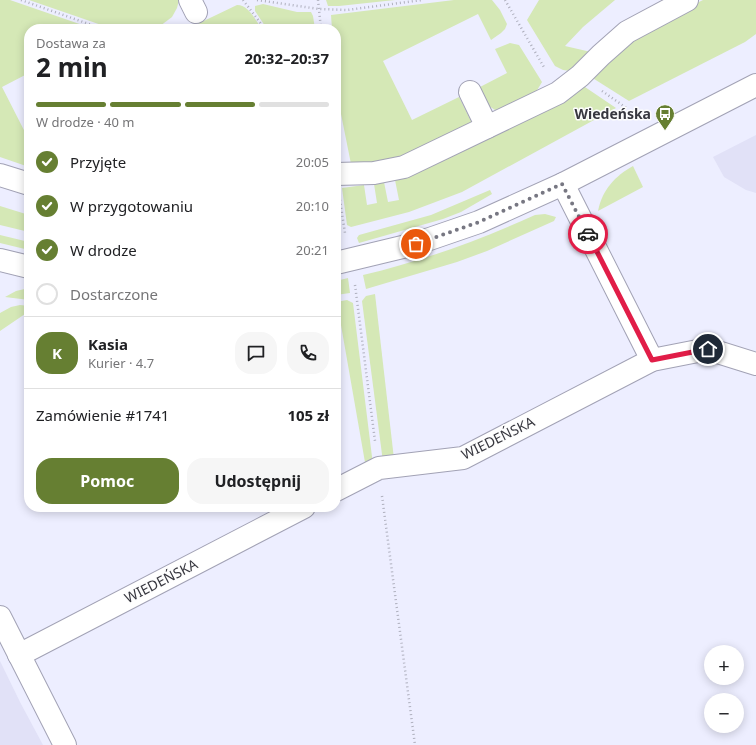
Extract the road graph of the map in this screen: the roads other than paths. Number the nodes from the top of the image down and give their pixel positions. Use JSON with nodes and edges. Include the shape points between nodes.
{"nodes":[{"id":1,"x":687,"y":0,"type":"edge"},
{"id":2,"x":756,"y":85,"type":"edge"},
{"id":3,"x":470,"y":92,"type":"dead end"},
{"id":4,"x":487,"y":127,"type":"junction"},
{"id":5,"x":341,"y":174,"type":"edge"},
{"id":6,"x":0,"y":175,"type":"edge"},
{"id":7,"x":24,"y":182,"type":"edge"},
{"id":8,"x":562,"y":184,"type":"junction"},
{"id":9,"x":0,"y":260,"type":"edge"},
{"id":10,"x":341,"y":262,"type":"edge"},
{"id":11,"x":24,"y":266,"type":"edge"},
{"id":12,"x":652,"y":360,"type":"junction"},
{"id":13,"x":756,"y":364,"type":"edge"},
{"id":14,"x":341,"y":487,"type":"edge"},
{"id":15,"x":294,"y":512,"type":"edge"},
{"id":16,"x":0,"y":617,"type":"edge"},
{"id":17,"x":19,"y":655,"type":"junction"},
{"id":18,"x":65,"y":745,"type":"edge"}],
"edges":[{"from":1,"to":4,"type":"street","via":[[627,32],[558,93]]},
{"from":2,"to":8,"type":"street"},
{"from":3,"to":4,"type":"street"},
{"from":4,"to":5,"type":"street","via":[[404,167]]},
{"from":6,"to":7,"type":"street"},
{"from":8,"to":10,"type":"street","via":[[479,222],[416,244]]},
{"from":8,"to":12,"type":"street"},
{"from":9,"to":11,"type":"street"},
{"from":12,"to":13,"type":"street","name":"WIEDEŃSKA","via":[[708,349]]},
{"from":12,"to":14,"type":"street","name":"WIEDEŃSKA","via":[[463,458],[379,468]]},
{"from":15,"to":17,"type":"street","name":"WIEDEŃSKA"},
{"from":16,"to":17,"type":"street"},
{"from":17,"to":18,"type":"street"}]}
